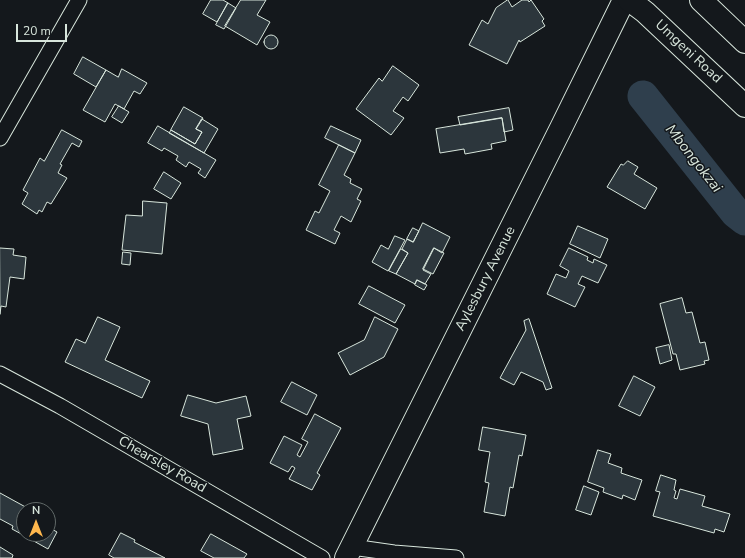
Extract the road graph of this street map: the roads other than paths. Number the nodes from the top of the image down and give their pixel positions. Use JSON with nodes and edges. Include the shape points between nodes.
{"nodes":[{"id":1,"x":79,"y":0,"type":"edge"},
{"id":2,"x":624,"y":0,"type":"edge"},
{"id":3,"x":629,"y":0,"type":"edge"},
{"id":4,"x":701,"y":0,"type":"edge"},
{"id":5,"x":745,"y":42,"type":"edge"},
{"id":6,"x":745,"y":106,"type":"edge"},
{"id":7,"x":0,"y":138,"type":"edge"},
{"id":8,"x":0,"y":374,"type":"edge"},
{"id":9,"x":349,"y":552,"type":"edge"},
{"id":10,"x":322,"y":558,"type":"edge"},
{"id":11,"x":456,"y":558,"type":"edge"}],
"edges":[{"from":1,"to":7,"type":"street"},
{"from":2,"to":9,"type":"main road","name":"Aylesbury Avenue"},
{"from":3,"to":6,"type":"main road","name":"Umgeni Road"},
{"from":4,"to":5,"type":"main road"},
{"from":8,"to":10,"type":"street","name":"Chearsley Road"},
{"from":9,"to":11,"type":"street"}]}
